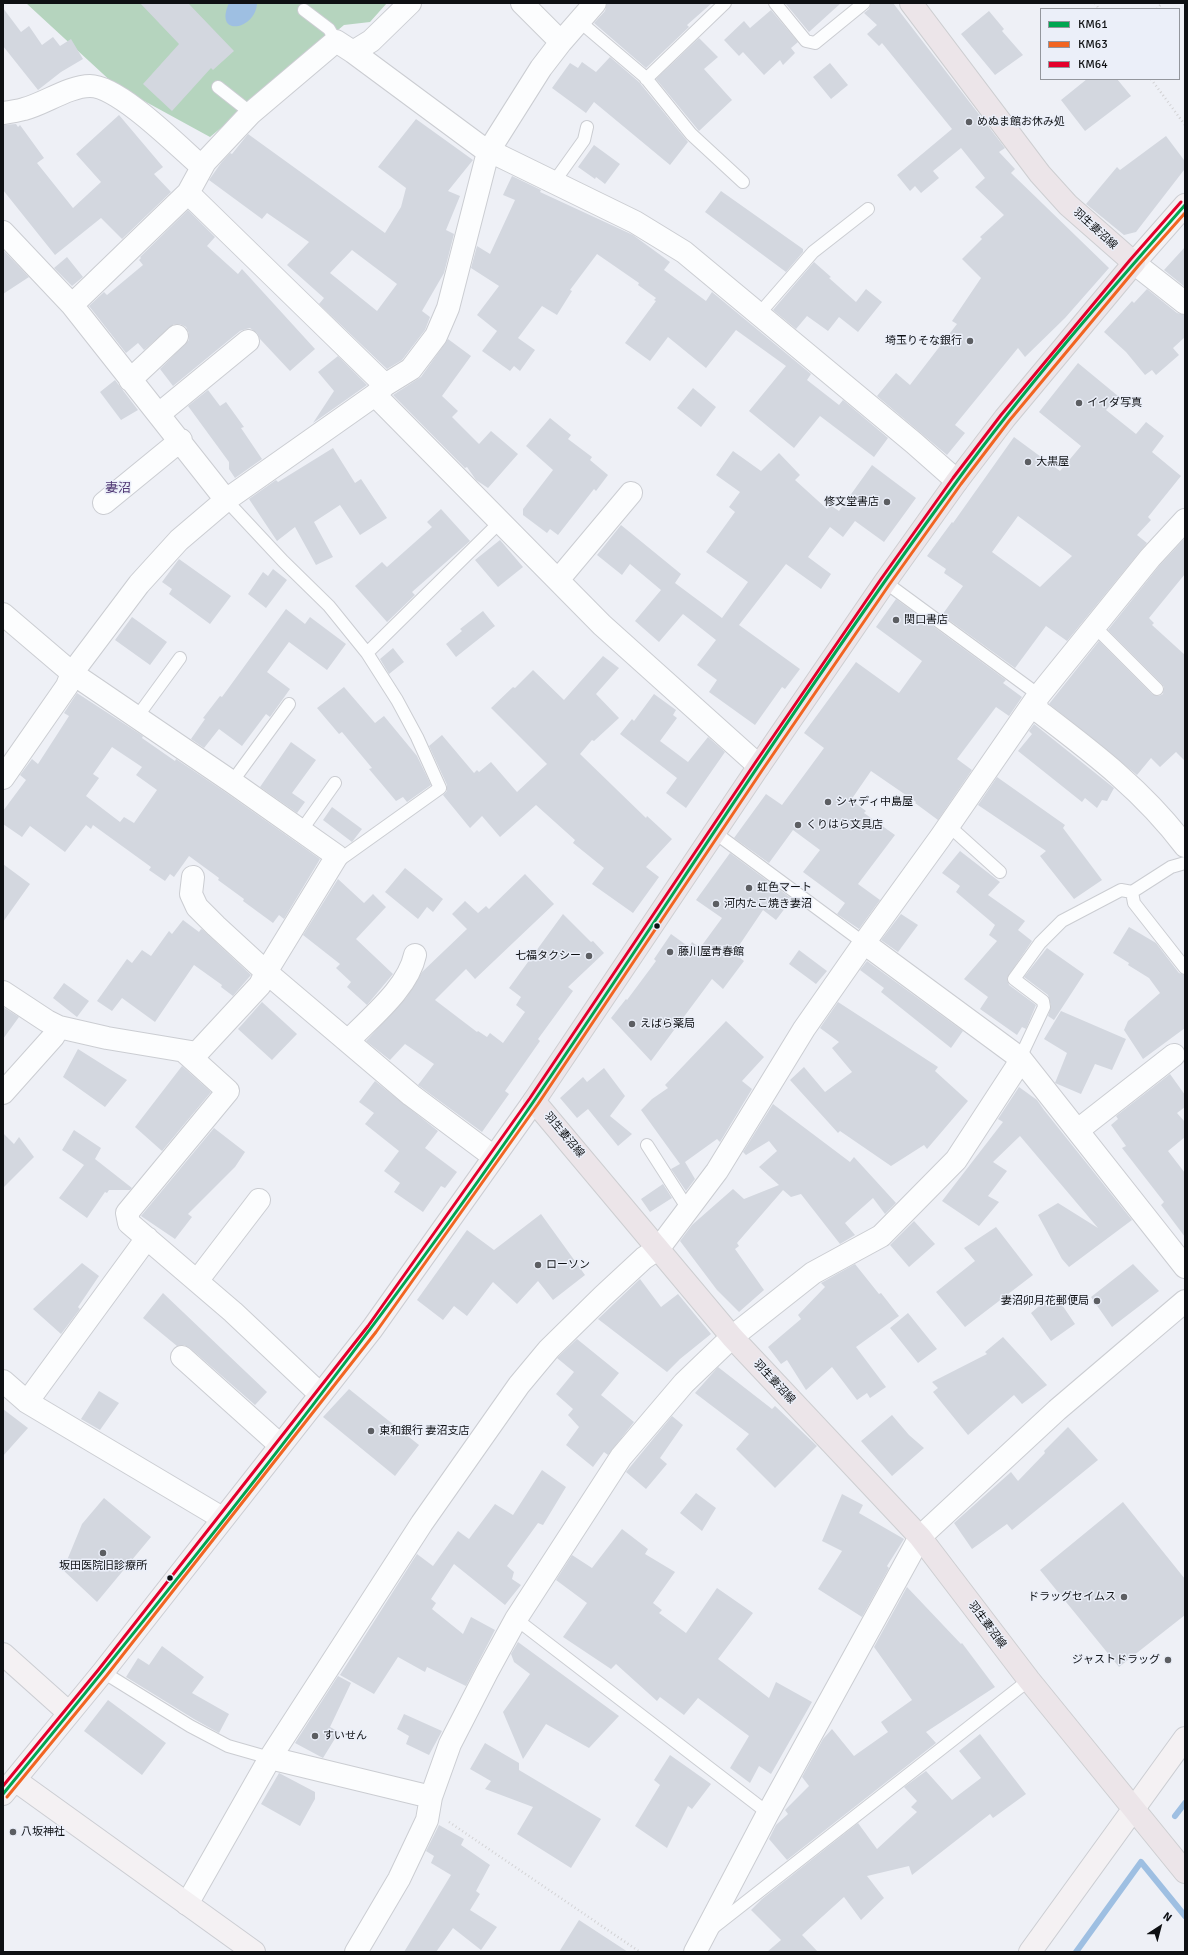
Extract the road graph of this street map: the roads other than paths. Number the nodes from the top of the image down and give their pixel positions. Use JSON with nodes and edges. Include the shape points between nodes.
{"nodes":[{"id":1,"x":410,"y":3,"type":"edge"},
{"id":2,"x":522,"y":3,"type":"edge"},
{"id":3,"x":595,"y":3,"type":"edge"},
{"id":4,"x":725,"y":3,"type":"edge"},
{"id":5,"x":774,"y":3,"type":"edge"},
{"id":6,"x":864,"y":3,"type":"edge"},
{"id":7,"x":911,"y":3,"type":"edge"},
{"id":8,"x":304,"y":10,"type":"dead end"},
{"id":9,"x":579,"y":21,"type":"junction"},
{"id":10,"x":561,"y":42,"type":"junction"},
{"id":11,"x":345,"y":46,"type":"junction"},
{"id":12,"x":646,"y":79,"type":"junction"},
{"id":13,"x":218,"y":87,"type":"dead end"},
{"id":14,"x":3,"y":113,"type":"edge"},
{"id":15,"x":251,"y":113,"type":"junction"},
{"id":16,"x":588,"y":127,"type":"dead end"},
{"id":17,"x":488,"y":152,"type":"junction"},
{"id":18,"x":202,"y":168,"type":"junction"},
{"id":19,"x":554,"y":182,"type":"junction"},
{"id":20,"x":743,"y":182,"type":"dead end"},
{"id":21,"x":188,"y":193,"type":"junction"},
{"id":22,"x":1185,"y":206,"type":"edge"},
{"id":23,"x":868,"y":209,"type":"dead end"},
{"id":24,"x":3,"y":232,"type":"edge"},
{"id":25,"x":1134,"y":264,"type":"junction"},
{"id":26,"x":1185,"y":303,"type":"edge"},
{"id":27,"x":72,"y":305,"type":"junction"},
{"id":28,"x":759,"y":314,"type":"junction"},
{"id":29,"x":177,"y":336,"type":"dead end"},
{"id":30,"x":248,"y":340,"type":"dead end"},
{"id":31,"x":130,"y":380,"type":"junction"},
{"id":32,"x":380,"y":390,"type":"junction"},
{"id":33,"x":159,"y":414,"type":"junction"},
{"id":34,"x":181,"y":440,"type":"junction"},
{"id":35,"x":957,"y":481,"type":"junction"},
{"id":36,"x":631,"y":493,"type":"dead end"},
{"id":37,"x":226,"y":500,"type":"junction"},
{"id":38,"x":104,"y":503,"type":"dead end"},
{"id":39,"x":1185,"y":520,"type":"edge"},
{"id":40,"x":501,"y":521,"type":"junction"},
{"id":41,"x":558,"y":580,"type":"junction"},
{"id":42,"x":885,"y":582,"type":"junction"},
{"id":43,"x":3,"y":614,"type":"edge"},
{"id":44,"x":1095,"y":626,"type":"junction"},
{"id":45,"x":367,"y":653,"type":"junction"},
{"id":46,"x":180,"y":658,"type":"dead end"},
{"id":47,"x":72,"y":673,"type":"junction"},
{"id":48,"x":1157,"y":689,"type":"dead end"},
{"id":49,"x":1036,"y":699,"type":"junction"},
{"id":50,"x":289,"y":704,"type":"dead end"},
{"id":51,"x":137,"y":717,"type":"junction"},
{"id":52,"x":759,"y":766,"type":"junction"},
{"id":53,"x":3,"y":778,"type":"edge"},
{"id":54,"x":232,"y":782,"type":"junction"},
{"id":55,"x":335,"y":783,"type":"dead end"},
{"id":56,"x":949,"y":826,"type":"junction"},
{"id":57,"x":301,"y":831,"type":"junction"},
{"id":58,"x":714,"y":832,"type":"junction"},
{"id":59,"x":1185,"y":846,"type":"edge"},
{"id":60,"x":1185,"y":863,"type":"edge"},
{"id":61,"x":330,"y":866,"type":"junction"},
{"id":62,"x":1000,"y":872,"type":"dead end"},
{"id":63,"x":193,"y":877,"type":"dead end"},
{"id":64,"x":1132,"y":892,"type":"junction"},
{"id":65,"x":864,"y":943,"type":"junction"},
{"id":66,"x":415,"y":955,"type":"dead end"},
{"id":67,"x":1185,"y":968,"type":"edge"},
{"id":68,"x":266,"y":972,"type":"junction"},
{"id":69,"x":3,"y":992,"type":"edge"},
{"id":70,"x":60,"y":1027,"type":"junction"},
{"id":71,"x":348,"y":1041,"type":"junction"},
{"id":72,"x":186,"y":1053,"type":"junction"},
{"id":73,"x":1174,"y":1055,"type":"dead end"},
{"id":74,"x":1020,"y":1058,"type":"junction"},
{"id":75,"x":3,"y":1093,"type":"edge"},
{"id":76,"x":534,"y":1100,"type":"junction"},
{"id":77,"x":1078,"y":1130,"type":"junction"},
{"id":78,"x":646,"y":1146,"type":"dead end"},
{"id":79,"x":494,"y":1157,"type":"junction"},
{"id":80,"x":259,"y":1200,"type":"dead end"},
{"id":81,"x":688,"y":1209,"type":"junction"},
{"id":82,"x":147,"y":1238,"type":"junction"},
{"id":83,"x":659,"y":1248,"type":"junction"},
{"id":84,"x":1185,"y":1267,"type":"edge"},
{"id":85,"x":197,"y":1281,"type":"junction"},
{"id":86,"x":1185,"y":1301,"type":"edge"},
{"id":87,"x":732,"y":1337,"type":"junction"},
{"id":88,"x":182,"y":1357,"type":"dead end"},
{"id":89,"x":3,"y":1381,"type":"edge"},
{"id":90,"x":320,"y":1394,"type":"junction"},
{"id":91,"x":27,"y":1402,"type":"junction"},
{"id":92,"x":280,"y":1445,"type":"junction"},
{"id":93,"x":222,"y":1518,"type":"junction"},
{"id":94,"x":920,"y":1537,"type":"junction"},
{"id":95,"x":516,"y":1619,"type":"junction"},
{"id":96,"x":3,"y":1654,"type":"edge"},
{"id":97,"x":102,"y":1672,"type":"junction"},
{"id":98,"x":1029,"y":1680,"type":"junction"},
{"id":99,"x":69,"y":1713,"type":"junction"},
{"id":100,"x":1185,"y":1738,"type":"edge"},
{"id":101,"x":270,"y":1758,"type":"junction"},
{"id":102,"x":9,"y":1787,"type":"edge"},
{"id":103,"x":430,"y":1803,"type":"junction"},
{"id":104,"x":1134,"y":1808,"type":"junction"},
{"id":105,"x":768,"y":1814,"type":"junction"},
{"id":106,"x":1185,"y":1872,"type":"edge"},
{"id":107,"x":186,"y":1904,"type":"junction"},
{"id":108,"x":706,"y":1933,"type":"junction"},
{"id":109,"x":254,"y":1952,"type":"edge"},
{"id":110,"x":356,"y":1952,"type":"edge"},
{"id":111,"x":695,"y":1952,"type":"edge"},
{"id":112,"x":1030,"y":1952,"type":"edge"}],
"edges":[{"from":1,"to":11,"type":"street","via":[[371,40]]},
{"from":2,"to":10,"type":"street"},
{"from":3,"to":9,"type":"street"},
{"from":4,"to":12,"type":"lane"},
{"from":5,"to":6,"type":"lane","via":[[806,41],[815,43]]},
{"from":7,"to":25,"type":"main road","name":"羽生妻沼線","via":[[1040,174],[1068,205]]},
{"from":8,"to":11,"type":"lane","via":[[330,29]]},
{"from":9,"to":10,"type":"street"},
{"from":9,"to":12,"type":"lane"},
{"from":10,"to":17,"type":"street","via":[[541,68]]},
{"from":11,"to":15,"type":"street"},
{"from":11,"to":17,"type":"street"},
{"from":12,"to":20,"type":"lane","via":[[691,134]]},
{"from":13,"to":15,"type":"lane"},
{"from":14,"to":18,"type":"street","via":[[24,110],[74,89],[90,86],[111,91],[144,116]]},
{"from":15,"to":18,"type":"street"},
{"from":16,"to":19,"type":"lane","via":[[584,140]]},
{"from":17,"to":19,"type":"street"},
{"from":17,"to":32,"type":"street","via":[[448,308],[436,336],[411,369]]},
{"from":18,"to":21,"type":"street"},
{"from":19,"to":28,"type":"street","via":[[634,222],[684,252]]},
{"from":21,"to":27,"type":"street"},
{"from":21,"to":32,"type":"street"},
{"from":22,"to":25,"type":"main road"},
{"from":23,"to":28,"type":"lane","via":[[813,252]]},
{"from":24,"to":27,"type":"street"},
{"from":25,"to":26,"type":"street"},
{"from":25,"to":35,"type":"main road","via":[[1005,418]]},
{"from":27,"to":31,"type":"street"},
{"from":28,"to":35,"type":"street"},
{"from":29,"to":31,"type":"street"},
{"from":30,"to":33,"type":"street"},
{"from":31,"to":33,"type":"street"},
{"from":32,"to":37,"type":"street"},
{"from":32,"to":40,"type":"street"},
{"from":33,"to":34,"type":"street"},
{"from":34,"to":37,"type":"street"},
{"from":34,"to":38,"type":"street"},
{"from":35,"to":42,"type":"main road"},
{"from":36,"to":41,"type":"street"},
{"from":37,"to":45,"type":"lane","via":[[282,561],[329,606]]},
{"from":37,"to":47,"type":"street","via":[[179,540],[139,584]]},
{"from":39,"to":44,"type":"street","via":[[1150,558]]},
{"from":40,"to":41,"type":"street"},
{"from":40,"to":45,"type":"lane"},
{"from":41,"to":52,"type":"street","via":[[602,625]]},
{"from":42,"to":49,"type":"lane","via":[[1032,690]]},
{"from":42,"to":52,"type":"main road"},
{"from":43,"to":47,"type":"street"},
{"from":44,"to":48,"type":"lane"},
{"from":44,"to":49,"type":"street"},
{"from":45,"to":61,"type":"lane","via":[[397,700],[440,788]]},
{"from":46,"to":51,"type":"lane"},
{"from":47,"to":51,"type":"street"},
{"from":47,"to":53,"type":"street","via":[[67,686]]},
{"from":49,"to":56,"type":"street"},
{"from":49,"to":59,"type":"street","via":[[1037,710],[1134,788]]},
{"from":50,"to":54,"type":"lane"},
{"from":51,"to":54,"type":"street"},
{"from":52,"to":58,"type":"main road"},
{"from":54,"to":57,"type":"street"},
{"from":55,"to":57,"type":"lane"},
{"from":56,"to":62,"type":"lane"},
{"from":56,"to":65,"type":"street"},
{"from":57,"to":61,"type":"street","via":[[337,856]]},
{"from":58,"to":65,"type":"lane"},
{"from":58,"to":76,"type":"main road"},
{"from":60,"to":64,"type":"lane","via":[[1171,867]]},
{"from":61,"to":68,"type":"street"},
{"from":63,"to":68,"type":"street","via":[[191,894],[197,907]]},
{"from":64,"to":67,"type":"lane","via":[[1134,903]]},
{"from":64,"to":74,"type":"lane","via":[[1121,890],[1062,921],[1040,943],[1014,979],[1043,1001],[1044,1007]]},
{"from":65,"to":74,"type":"street"},
{"from":65,"to":81,"type":"street","via":[[804,1029],[717,1171]]},
{"from":66,"to":71,"type":"street","via":[[412,969],[402,984]]},
{"from":68,"to":71,"type":"street"},
{"from":68,"to":72,"type":"street","via":[[260,985],[197,1054]]},
{"from":69,"to":70,"type":"street"},
{"from":70,"to":72,"type":"street"},
{"from":70,"to":75,"type":"street"},
{"from":71,"to":79,"type":"street","via":[[411,1095]]},
{"from":72,"to":82,"type":"street","via":[[228,1090],[127,1213],[129,1223]]},
{"from":73,"to":77,"type":"street"},
{"from":74,"to":77,"type":"street"},
{"from":74,"to":87,"type":"street","via":[[956,1160],[881,1236],[813,1273]]},
{"from":76,"to":79,"type":"main road"},
{"from":76,"to":83,"type":"main road","name":"羽生妻沼線"},
{"from":77,"to":84,"type":"street"},
{"from":78,"to":81,"type":"lane"},
{"from":79,"to":90,"type":"main road","via":[[372,1329]]},
{"from":80,"to":85,"type":"street"},
{"from":81,"to":83,"type":"street"},
{"from":82,"to":85,"type":"street"},
{"from":82,"to":91,"type":"street"},
{"from":83,"to":87,"type":"main road","name":"羽生妻沼線"},
{"from":83,"to":101,"type":"street","via":[[644,1258],[603,1296],[549,1349],[519,1385],[422,1523]]},
{"from":85,"to":90,"type":"street"},
{"from":86,"to":94,"type":"street","via":[[1057,1410]]},
{"from":87,"to":94,"type":"main road","name":"羽生妻沼線"},
{"from":87,"to":95,"type":"street","via":[[684,1383],[621,1457]]},
{"from":88,"to":92,"type":"street"},
{"from":89,"to":91,"type":"street"},
{"from":90,"to":92,"type":"main road"},
{"from":91,"to":93,"type":"street"},
{"from":92,"to":93,"type":"main road"},
{"from":93,"to":97,"type":"main road"},
{"from":94,"to":98,"type":"main road","name":"羽生妻沼線"},
{"from":94,"to":105,"type":"street"},
{"from":95,"to":103,"type":"street","via":[[450,1744]]},
{"from":95,"to":105,"type":"lane"},
{"from":96,"to":99,"type":"main road"},
{"from":97,"to":99,"type":"main road"},
{"from":97,"to":101,"type":"lane","via":[[228,1746]]},
{"from":98,"to":104,"type":"main road","name":"羽生妻沼線"},
{"from":98,"to":108,"type":"lane"},
{"from":99,"to":102,"type":"main road"},
{"from":100,"to":104,"type":"main road"},
{"from":101,"to":103,"type":"street"},
{"from":101,"to":107,"type":"street"},
{"from":102,"to":107,"type":"main road"},
{"from":103,"to":110,"type":"street","via":[[427,1820],[399,1879]]},
{"from":104,"to":106,"type":"main road","name":"羽生妻沼線"},
{"from":104,"to":112,"type":"main road"},
{"from":105,"to":108,"type":"street"},
{"from":107,"to":109,"type":"main road"},
{"from":108,"to":111,"type":"street"}]}
